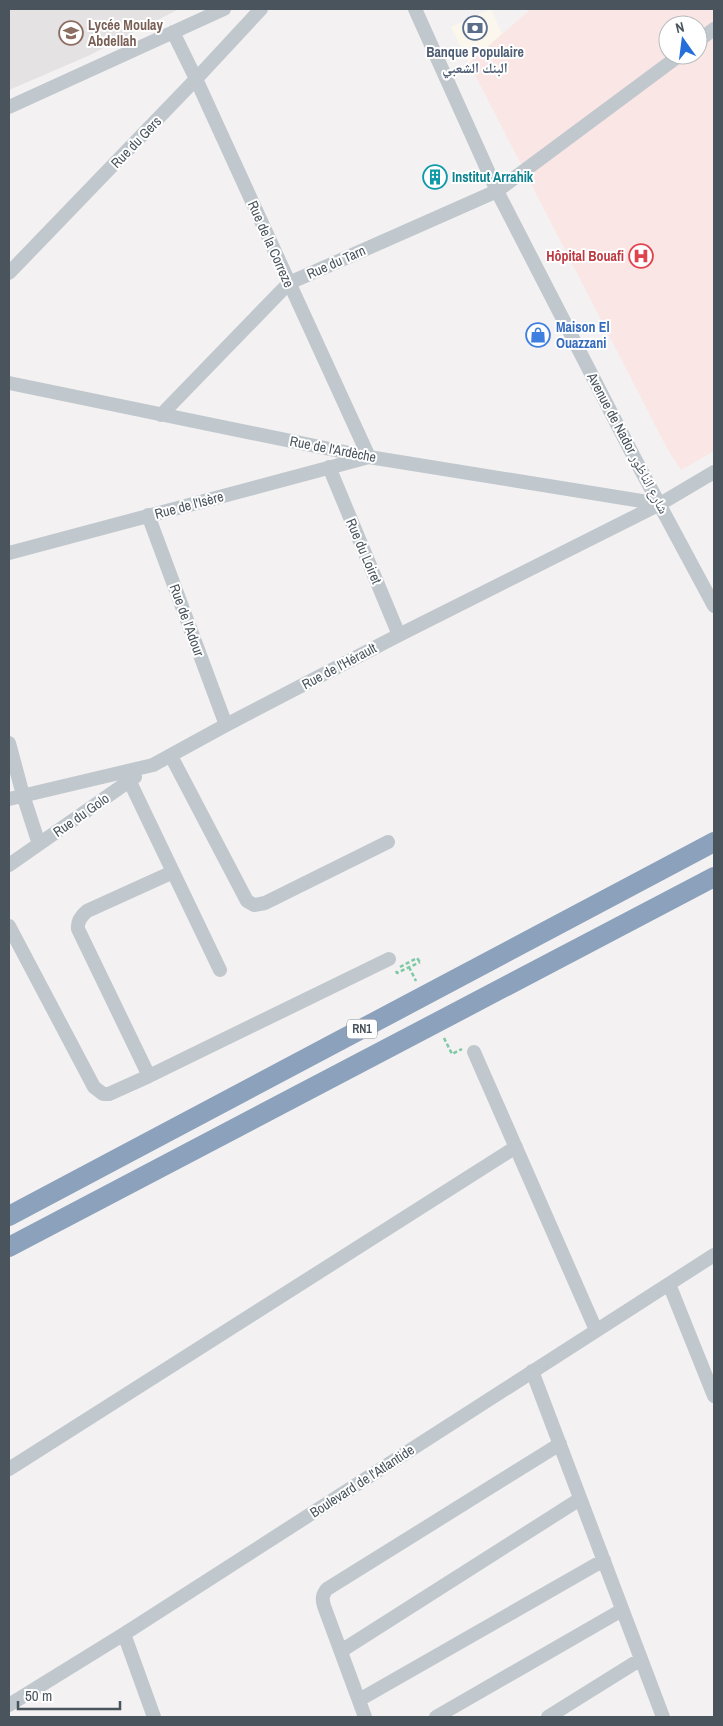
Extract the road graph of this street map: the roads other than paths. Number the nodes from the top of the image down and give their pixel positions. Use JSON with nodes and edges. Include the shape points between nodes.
{"nodes":[{"id":1,"x":224,"y":9,"type":"edge"},
{"id":2,"x":260,"y":9,"type":"edge"},
{"id":3,"x":415,"y":9,"type":"edge"},
{"id":4,"x":173,"y":32,"type":"junction"},
{"id":5,"x":667,"y":65,"type":"edge"},
{"id":6,"x":196,"y":79,"type":"junction"},
{"id":7,"x":9,"y":107,"type":"edge"},
{"id":8,"x":497,"y":191,"type":"junction"},
{"id":9,"x":9,"y":274,"type":"edge"},
{"id":10,"x":289,"y":283,"type":"junction"},
{"id":11,"x":9,"y":383,"type":"edge"},
{"id":12,"x":161,"y":415,"type":"junction"},
{"id":13,"x":369,"y":457,"type":"junction"},
{"id":14,"x":329,"y":467,"type":"junction"},
{"id":15,"x":714,"y":472,"type":"edge"},
{"id":16,"x":660,"y":504,"type":"junction"},
{"id":17,"x":148,"y":516,"type":"junction"},
{"id":18,"x":9,"y":553,"type":"edge"},
{"id":19,"x":714,"y":606,"type":"edge"},
{"id":20,"x":399,"y":635,"type":"junction"},
{"id":21,"x":226,"y":725,"type":"junction"},
{"id":22,"x":9,"y":743,"type":"edge"},
{"id":23,"x":171,"y":756,"type":"junction"},
{"id":24,"x":153,"y":765,"type":"junction"},
{"id":25,"x":129,"y":780,"type":"junction"},
{"id":26,"x":23,"y":795,"type":"junction"},
{"id":27,"x":9,"y":799,"type":"edge"},
{"id":28,"x":388,"y":842,"type":"dead end"},
{"id":29,"x":714,"y":842,"type":"edge"},
{"id":30,"x":39,"y":844,"type":"junction"},
{"id":31,"x":9,"y":865,"type":"edge"},
{"id":32,"x":173,"y":872,"type":"junction"},
{"id":33,"x":714,"y":877,"type":"edge"},
{"id":34,"x":9,"y":926,"type":"edge"},
{"id":35,"x":394,"y":967,"type":"road end"},
{"id":36,"x":220,"y":970,"type":"dead end"},
{"id":37,"x":474,"y":1052,"type":"dead end"},
{"id":38,"x":149,"y":1076,"type":"junction"},
{"id":39,"x":516,"y":1147,"type":"junction"},
{"id":40,"x":9,"y":1216,"type":"edge"},
{"id":41,"x":9,"y":1247,"type":"edge"},
{"id":42,"x":714,"y":1255,"type":"edge"},
{"id":43,"x":669,"y":1284,"type":"junction"},
{"id":44,"x":596,"y":1330,"type":"junction"},
{"id":45,"x":532,"y":1371,"type":"junction"},
{"id":46,"x":714,"y":1396,"type":"edge"},
{"id":47,"x":560,"y":1444,"type":"junction"},
{"id":48,"x":9,"y":1469,"type":"edge"},
{"id":49,"x":580,"y":1499,"type":"junction"},
{"id":50,"x":604,"y":1560,"type":"junction"},
{"id":51,"x":622,"y":1610,"type":"junction"},
{"id":52,"x":124,"y":1634,"type":"junction"},
{"id":53,"x":341,"y":1650,"type":"junction"},
{"id":54,"x":641,"y":1659,"type":"junction"},
{"id":55,"x":359,"y":1700,"type":"junction"},
{"id":56,"x":9,"y":1705,"type":"edge"},
{"id":57,"x":661,"y":1716,"type":"edge"},
{"id":58,"x":154,"y":1717,"type":"edge"},
{"id":59,"x":365,"y":1717,"type":"edge"},
{"id":60,"x":436,"y":1717,"type":"edge"},
{"id":61,"x":548,"y":1717,"type":"edge"}],
"edges":[{"from":1,"to":4,"type":"street"},
{"from":2,"to":6,"type":"street","name":"Rue du Gers"},
{"from":3,"to":8,"type":"street","name":"Avenue de Nador شارع الناظور"},
{"from":4,"to":6,"type":"street","name":"Rue de la Correze"},
{"from":4,"to":7,"type":"street"},
{"from":5,"to":8,"type":"street","name":"Rue du Tarn"},
{"from":6,"to":9,"type":"street","name":"Rue du Gers"},
{"from":6,"to":10,"type":"street","name":"Rue de la Correze"},
{"from":8,"to":10,"type":"street","name":"Rue du Tarn"},
{"from":8,"to":16,"type":"street","name":"Avenue de Nador شارع الناظور"},
{"from":10,"to":12,"type":"street","name":"Rue du Tarn"},
{"from":10,"to":13,"type":"street","name":"Rue de la Correze"},
{"from":11,"to":12,"type":"street","name":"Rue de l'Ardèche"},
{"from":12,"to":13,"type":"street","name":"Rue de l'Ardèche"},
{"from":13,"to":14,"type":"street","name":"Rue de l'Isère"},
{"from":13,"to":16,"type":"street","name":"Rue de l'Ardèche"},
{"from":14,"to":17,"type":"street","name":"Rue de l'Isère"},
{"from":14,"to":20,"type":"street","name":"Rue du Loiret"},
{"from":15,"to":16,"type":"street","name":"Rue de l'Hérault"},
{"from":16,"to":19,"type":"street","name":"Avenue de Nador شارع الناظور"},
{"from":16,"to":20,"type":"street","name":"Rue de l'Hérault"},
{"from":17,"to":18,"type":"street","name":"Rue de l'Isère"},
{"from":17,"to":21,"type":"street","name":"Rue de l'Adour"},
{"from":20,"to":21,"type":"street","name":"Rue de l'Hérault"},
{"from":21,"to":23,"type":"street","name":"Rue de l'Hérault"},
{"from":22,"to":26,"type":"street"},
{"from":23,"to":24,"type":"street","name":"Rue de l'Hérault"},
{"from":23,"to":28,"type":"street","via":[[247,901],[254,906]]},
{"from":24,"to":25,"type":"street","name":"Rue du Golo"},
{"from":24,"to":26,"type":"street","name":"Rue de l'Hérault"},
{"from":25,"to":30,"type":"street","name":"Rue du Golo"},
{"from":25,"to":32,"type":"street"},
{"from":26,"to":27,"type":"street","name":"Rue de l'Hérault"},
{"from":26,"to":30,"type":"street"},
{"from":29,"to":40,"type":"highway","number":"RN1"},
{"from":30,"to":31,"type":"street","name":"Rue du Golo"},
{"from":32,"to":36,"type":"street"},
{"from":32,"to":38,"type":"street","via":[[88,911],[82,915],[78,925]]},
{"from":33,"to":41,"type":"highway","number":"RN1"},
{"from":34,"to":38,"type":"street","via":[[94,1087],[103,1094],[109,1094]]},
{"from":35,"to":38,"type":"street"},
{"from":37,"to":39,"type":"street"},
{"from":39,"to":44,"type":"street"},
{"from":39,"to":48,"type":"street"},
{"from":42,"to":43,"type":"street","name":"Boulevard de l'Atlantide"},
{"from":43,"to":44,"type":"street","name":"Boulevard de l'Atlantide"},
{"from":43,"to":46,"type":"street"},
{"from":44,"to":45,"type":"street","name":"Boulevard de l'Atlantide"},
{"from":45,"to":47,"type":"street"},
{"from":45,"to":52,"type":"street","name":"Boulevard de l'Atlantide"},
{"from":47,"to":49,"type":"street"},
{"from":47,"to":53,"type":"street","via":[[328,1589],[323,1601]]},
{"from":49,"to":50,"type":"street"},
{"from":49,"to":53,"type":"street"},
{"from":50,"to":51,"type":"street"},
{"from":50,"to":55,"type":"street"},
{"from":51,"to":54,"type":"street"},
{"from":51,"to":60,"type":"street"},
{"from":52,"to":56,"type":"street","name":"Boulevard de l'Atlantide"},
{"from":52,"to":58,"type":"street"},
{"from":53,"to":55,"type":"street"},
{"from":54,"to":57,"type":"street"},
{"from":54,"to":61,"type":"street"},
{"from":55,"to":59,"type":"street"}]}
